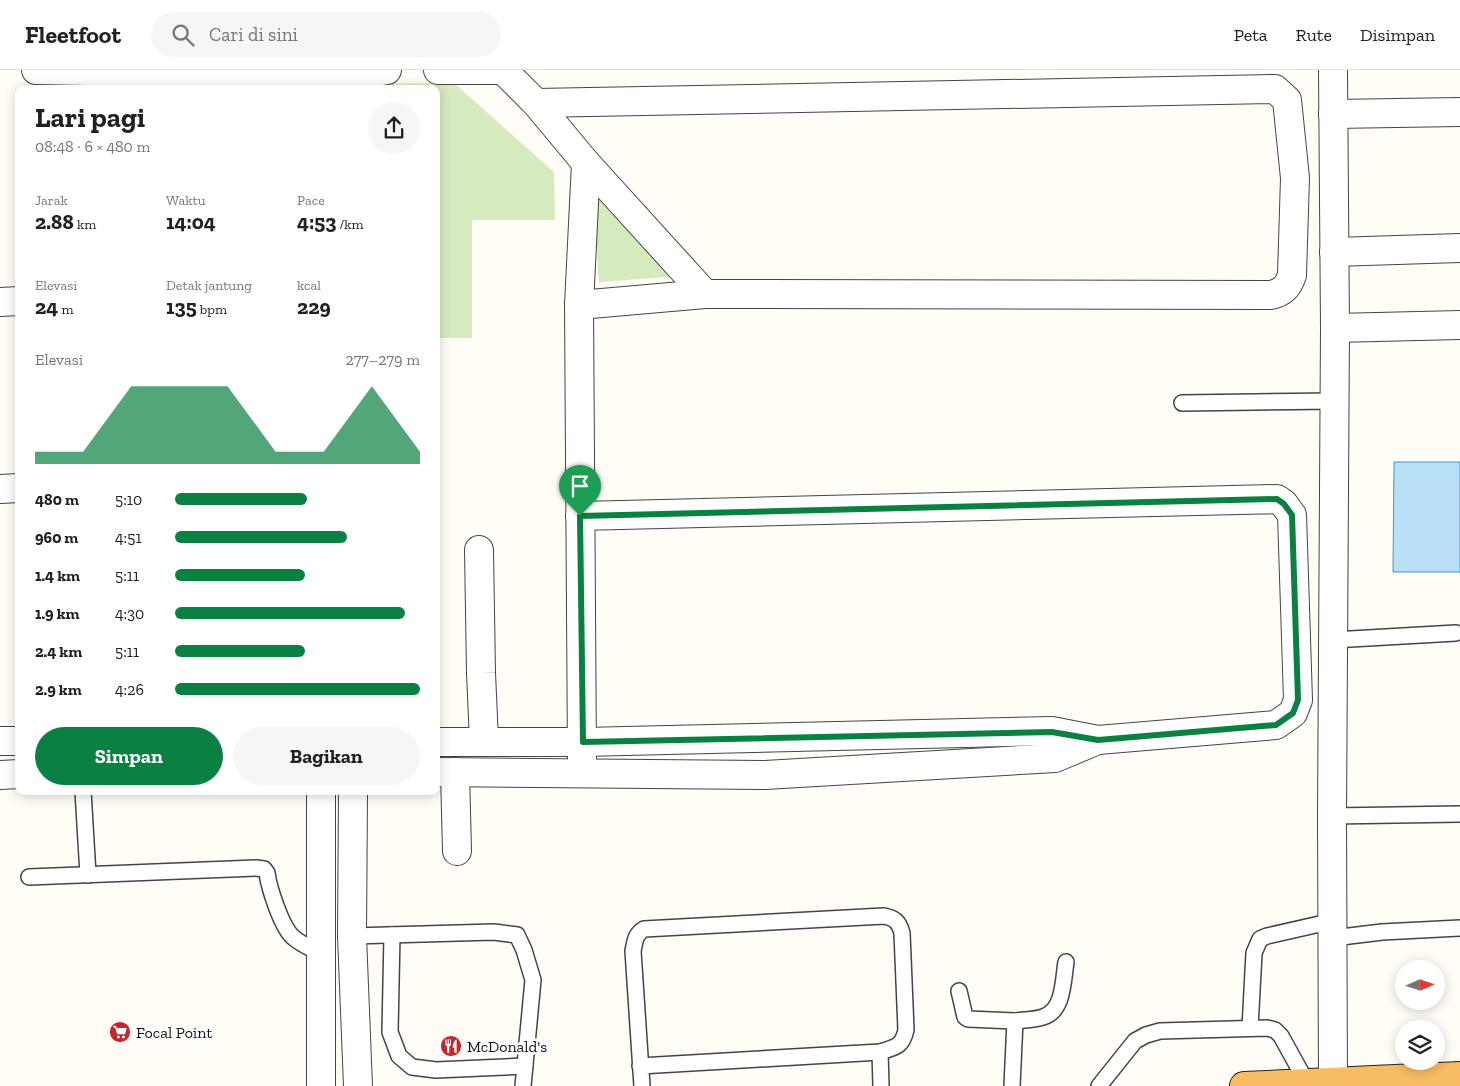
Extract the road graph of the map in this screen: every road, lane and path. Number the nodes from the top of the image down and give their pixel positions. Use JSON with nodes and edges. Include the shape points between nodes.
{"nodes":[{"id":1,"x":36,"y":70,"type":"edge"},
{"id":2,"x":64,"y":70,"type":"edge"},
{"id":3,"x":387,"y":70,"type":"edge"},
{"id":4,"x":438,"y":70,"type":"edge"},
{"id":5,"x":503,"y":70,"type":"edge"},
{"id":6,"x":1334,"y":70,"type":"edge"},
{"id":7,"x":322,"y":78,"type":"edge"},
{"id":8,"x":355,"y":78,"type":"edge"},
{"id":9,"x":66,"y":85,"type":"edge"},
{"id":10,"x":536,"y":103,"type":"junction"},
{"id":11,"x":1460,"y":112,"type":"edge"},
{"id":12,"x":1334,"y":114,"type":"junction"},
{"id":13,"x":586,"y":164,"type":"junction"},
{"id":14,"x":1460,"y":248,"type":"edge"},
{"id":15,"x":1334,"y":252,"type":"junction"},
{"id":16,"x":705,"y":294,"type":"junction"},
{"id":17,"x":15,"y":301,"type":"edge"},
{"id":18,"x":0,"y":302,"type":"edge"},
{"id":19,"x":579,"y":305,"type":"junction"},
{"id":20,"x":1460,"y":325,"type":"edge"},
{"id":21,"x":1335,"y":328,"type":"junction"},
{"id":22,"x":1334,"y":401,"type":"junction"},
{"id":23,"x":1182,"y":403,"type":"dead end"},
{"id":24,"x":15,"y":488,"type":"edge"},
{"id":25,"x":0,"y":489,"type":"edge"},
{"id":26,"x":580,"y":516,"type":"junction"},
{"id":27,"x":479,"y":550,"type":"dead end"},
{"id":28,"x":1456,"y":633,"type":"dead end"},
{"id":29,"x":1333,"y":640,"type":"junction"},
{"id":30,"x":1098,"y":740,"type":"junction"},
{"id":31,"x":0,"y":741,"type":"edge"},
{"id":32,"x":15,"y":741,"type":"edge"},
{"id":33,"x":484,"y":741,"type":"junction"},
{"id":34,"x":440,"y":742,"type":"edge"},
{"id":35,"x":583,"y":742,"type":"junction"},
{"id":36,"x":446,"y":772,"type":"edge"},
{"id":37,"x":0,"y":774,"type":"edge"},
{"id":38,"x":15,"y":774,"type":"edge"},
{"id":39,"x":582,"y":774,"type":"junction"},
{"id":40,"x":83,"y":795,"type":"edge"},
{"id":41,"x":322,"y":795,"type":"edge"},
{"id":42,"x":353,"y":795,"type":"edge"},
{"id":43,"x":1460,"y":814,"type":"edge"},
{"id":44,"x":1332,"y":816,"type":"junction"},
{"id":45,"x":457,"y":850,"type":"dead end"},
{"id":46,"x":88,"y":875,"type":"junction"},
{"id":47,"x":29,"y":877,"type":"dead end"},
{"id":48,"x":1460,"y":928,"type":"edge"},
{"id":49,"x":1333,"y":930,"type":"junction"},
{"id":50,"x":392,"y":935,"type":"junction"},
{"id":51,"x":352,"y":936,"type":"junction"},
{"id":52,"x":322,"y":954,"type":"junction"},
{"id":53,"x":1066,"y":962,"type":"dead end"},
{"id":54,"x":960,"y":991,"type":"dead end"},
{"id":55,"x":1015,"y":1021,"type":"junction"},
{"id":56,"x":1250,"y":1028,"type":"junction"},
{"id":57,"x":880,"y":1052,"type":"junction"},
{"id":58,"x":525,"y":1066,"type":"junction"},
{"id":59,"x":640,"y":1066,"type":"junction"},
{"id":60,"x":1460,"y":1076,"type":"edge"},
{"id":61,"x":1320,"y":1082,"type":"junction"},
{"id":62,"x":321,"y":1086,"type":"edge"},
{"id":63,"x":358,"y":1086,"type":"edge"},
{"id":64,"x":523,"y":1086,"type":"edge"},
{"id":65,"x":642,"y":1086,"type":"edge"},
{"id":66,"x":881,"y":1086,"type":"edge"},
{"id":67,"x":1012,"y":1086,"type":"edge"},
{"id":68,"x":1100,"y":1086,"type":"edge"},
{"id":69,"x":1244,"y":1086,"type":"edge"}],
"edges":[{"from":1,"to":2,"type":"street"},
{"from":2,"to":7,"type":"street"},
{"from":2,"to":9,"type":"street"},
{"from":3,"to":8,"type":"street"},
{"from":4,"to":5,"type":"street"},
{"from":5,"to":10,"type":"street"},
{"from":6,"to":12,"type":"street"},
{"from":7,"to":8,"type":"street"},
{"from":10,"to":13,"type":"street"},
{"from":10,"to":16,"type":"street","via":[[1216,90],[1275,90],[1287,100],[1295,178],[1292,275],[1285,289],[1279,293]]},
{"from":11,"to":12,"type":"street"},
{"from":12,"to":15,"type":"street"},
{"from":13,"to":16,"type":"street"},
{"from":13,"to":19,"type":"street"},
{"from":14,"to":15,"type":"street"},
{"from":15,"to":21,"type":"street"},
{"from":16,"to":19,"type":"street"},
{"from":17,"to":18,"type":"street"},
{"from":19,"to":26,"type":"street"},
{"from":20,"to":21,"type":"street"},
{"from":21,"to":22,"type":"street"},
{"from":22,"to":23,"type":"lane"},
{"from":22,"to":29,"type":"street"},
{"from":24,"to":25,"type":"street"},
{"from":26,"to":30,"type":"street","via":[[1277,499],[1284,504],[1292,515],[1298,700],[1293,713],[1276,725]]},
{"from":26,"to":35,"type":"street"},
{"from":27,"to":33,"type":"street"},
{"from":28,"to":29,"type":"lane"},
{"from":29,"to":44,"type":"street"},
{"from":30,"to":35,"type":"street","via":[[1052,732]]},
{"from":30,"to":39,"type":"street","via":[[1055,758],[765,775]]},
{"from":31,"to":32,"type":"street"},
{"from":33,"to":34,"type":"street"},
{"from":33,"to":35,"type":"street"},
{"from":35,"to":39,"type":"street"},
{"from":36,"to":39,"type":"street"},
{"from":36,"to":45,"type":"street"},
{"from":37,"to":38,"type":"street"},
{"from":40,"to":46,"type":"lane"},
{"from":41,"to":52,"type":"street"},
{"from":42,"to":51,"type":"street"},
{"from":43,"to":44,"type":"lane"},
{"from":44,"to":49,"type":"street"},
{"from":46,"to":47,"type":"lane"},
{"from":46,"to":52,"type":"lane","via":[[264,869],[290,934]]},
{"from":48,"to":49,"type":"lane","via":[[1382,932]]},
{"from":49,"to":56,"type":"lane","via":[[1260,939],[1254,953]]},
{"from":49,"to":61,"type":"street"},
{"from":50,"to":51,"type":"lane"},
{"from":50,"to":58,"type":"lane","via":[[390,1032],[399,1056],[412,1067],[436,1070]]},
{"from":50,"to":58,"type":"lane","via":[[494,932],[517,935],[532,980]]},
{"from":51,"to":63,"type":"street"},
{"from":52,"to":62,"type":"street"},
{"from":53,"to":55,"type":"lane","via":[[1060,999],[1054,1011],[1043,1017]]},
{"from":54,"to":55,"type":"lane","via":[[968,1019]]},
{"from":55,"to":67,"type":"lane"},
{"from":56,"to":61,"type":"lane","via":[[1275,1030]]},
{"from":56,"to":68,"type":"lane","via":[[1160,1031],[1146,1035],[1135,1041]]},
{"from":57,"to":59,"type":"lane"},
{"from":57,"to":59,"type":"lane","via":[[901,1044],[906,1030],[902,933],[893,918],[644,928],[636,936],[633,952]]},
{"from":57,"to":66,"type":"lane"},
{"from":58,"to":64,"type":"lane"},
{"from":59,"to":65,"type":"lane"},
{"from":60,"to":61,"type":"highway"},
{"from":61,"to":69,"type":"highway"}]}
